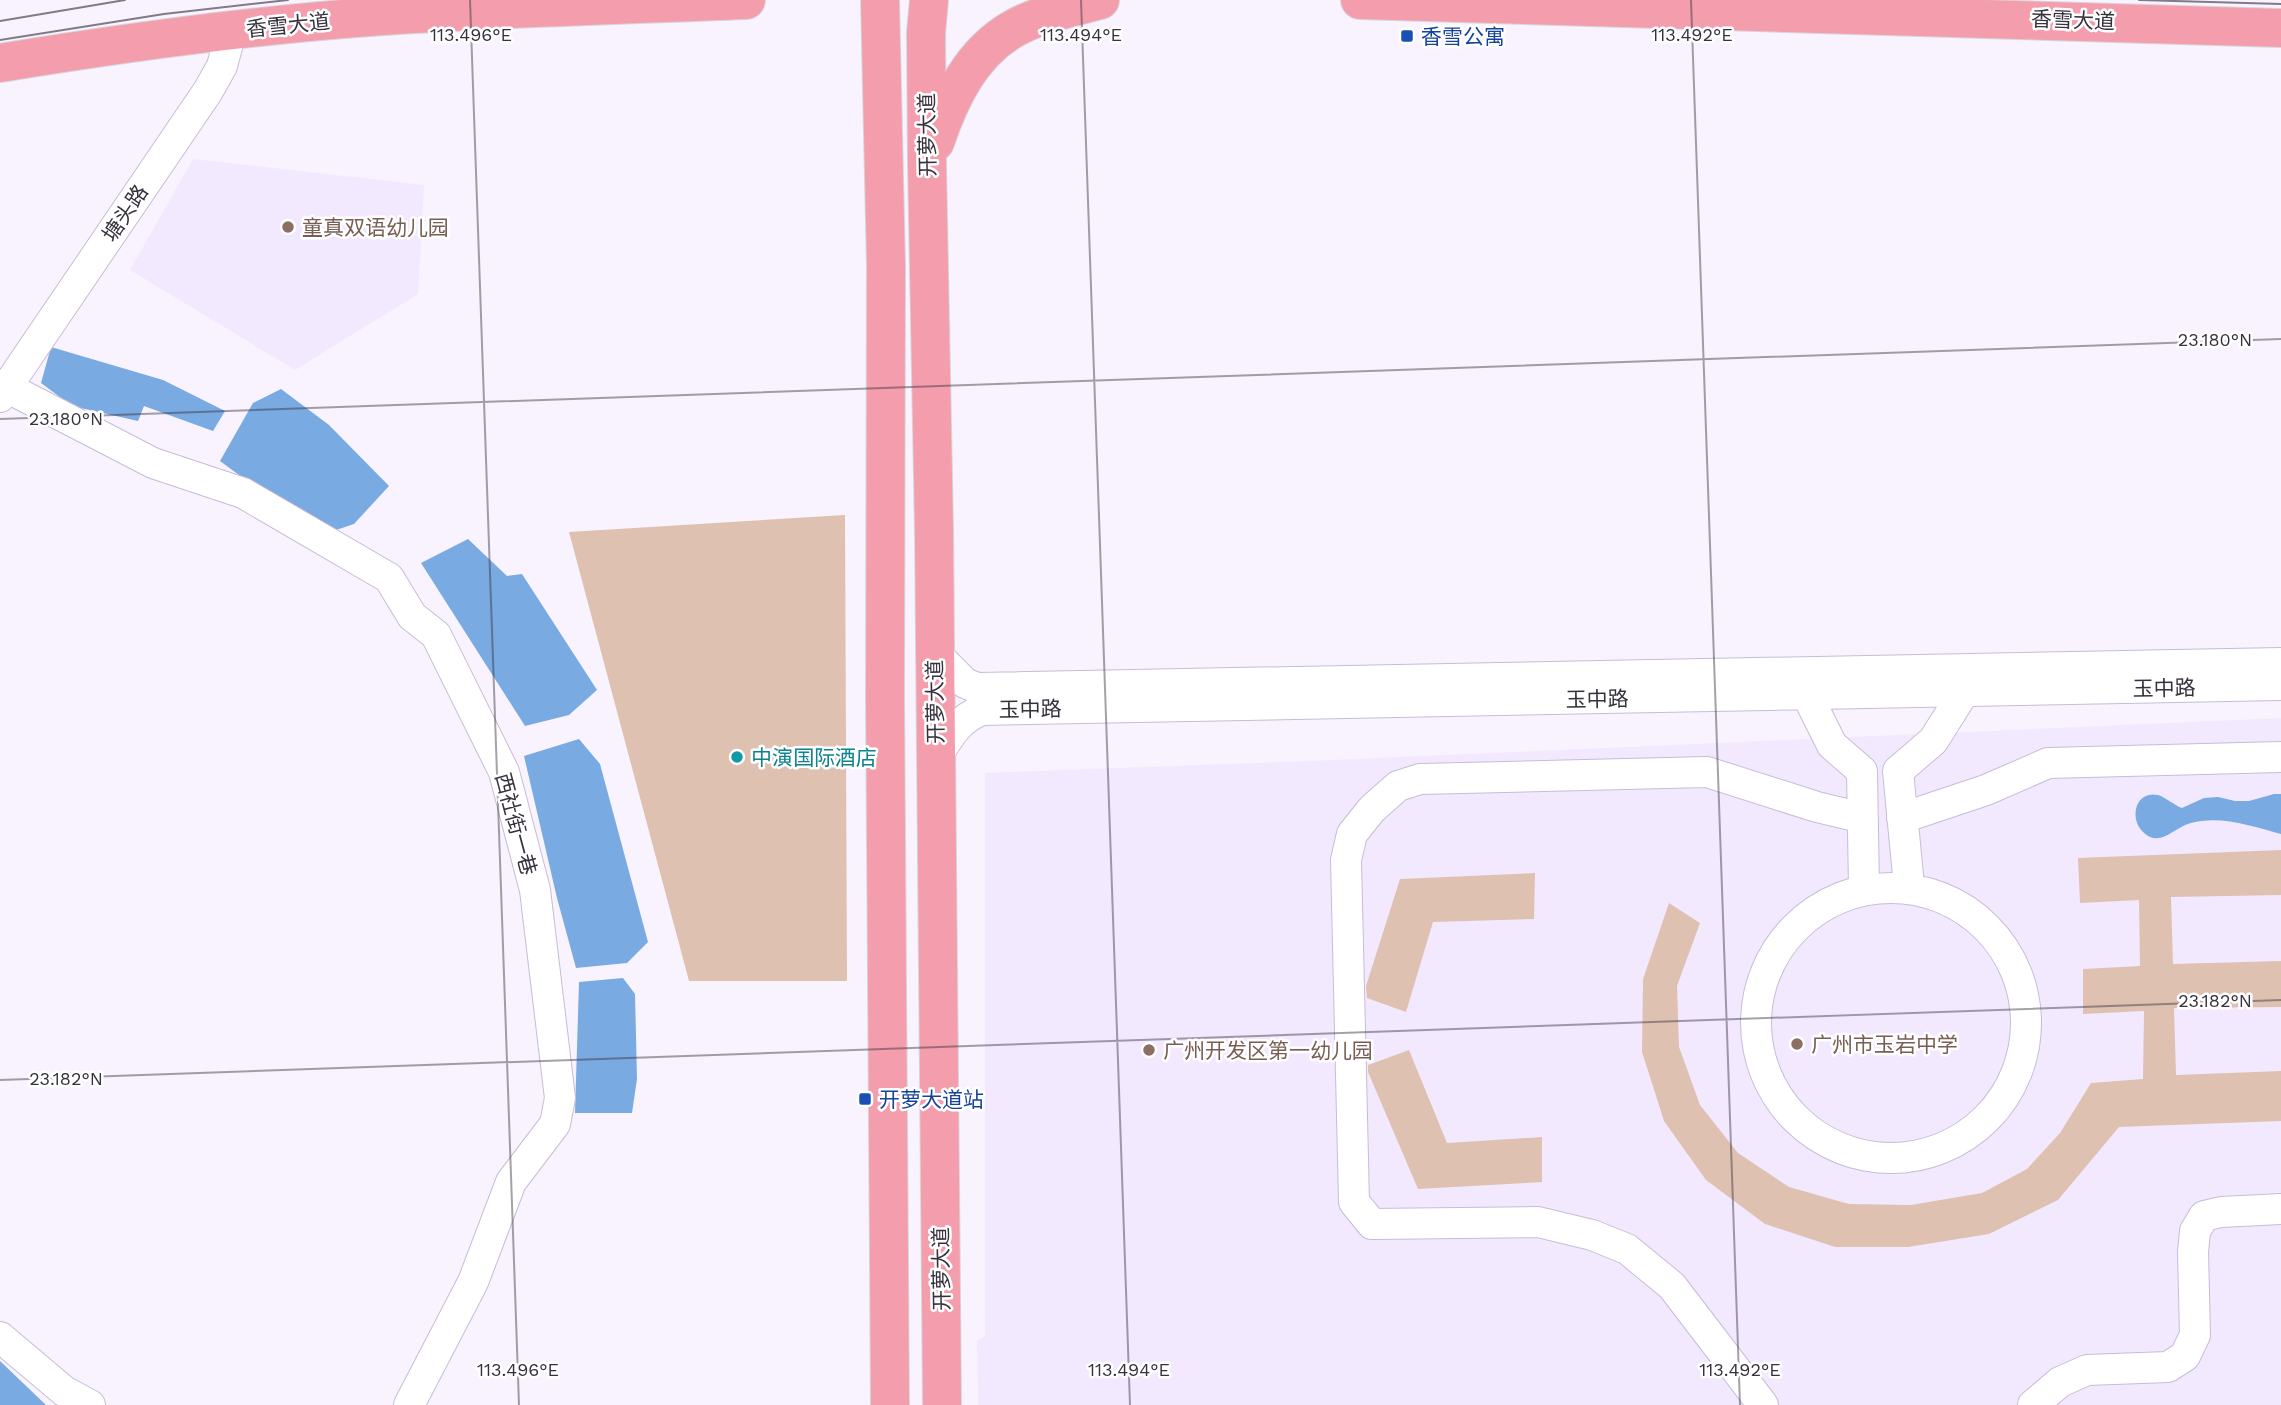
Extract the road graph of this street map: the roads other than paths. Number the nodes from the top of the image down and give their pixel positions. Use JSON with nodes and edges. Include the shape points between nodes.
{"nodes":[{"id":1,"x":746,"y":0,"type":"edge"},
{"id":2,"x":880,"y":0,"type":"edge"},
{"id":3,"x":929,"y":0,"type":"edge"},
{"id":4,"x":1100,"y":0,"type":"edge"},
{"id":5,"x":1360,"y":0,"type":"edge"},
{"id":6,"x":2281,"y":27,"type":"edge"},
{"id":7,"x":231,"y":32,"type":"junction"},
{"id":8,"x":0,"y":63,"type":"edge"},
{"id":9,"x":927,"y":164,"type":"junction"},
{"id":10,"x":885,"y":239,"type":"junction"},
{"id":11,"x":929,"y":242,"type":"junction"},
{"id":12,"x":4,"y":392,"type":"edge"},
{"id":13,"x":935,"y":653,"type":"junction"},
{"id":14,"x":2281,"y":663,"type":"edge"},
{"id":15,"x":2281,"y":685,"type":"edge"},
{"id":16,"x":1964,"y":692,"type":"junction"},
{"id":17,"x":1807,"y":695,"type":"junction"},
{"id":18,"x":2281,"y":757,"type":"edge"},
{"id":19,"x":936,"y":758,"type":"junction"},
{"id":20,"x":1863,"y":818,"type":"junction"},
{"id":21,"x":1902,"y":818,"type":"junction"},
{"id":22,"x":1909,"y":886,"type":"junction"},
{"id":23,"x":1864,"y":890,"type":"junction"},
{"id":24,"x":2281,"y":1209,"type":"edge"},
{"id":25,"x":0,"y":1337,"type":"edge"},
{"id":26,"x":90,"y":1405,"type":"edge"},
{"id":27,"x":409,"y":1405,"type":"edge"},
{"id":28,"x":890,"y":1405,"type":"edge"},
{"id":29,"x":942,"y":1405,"type":"edge"},
{"id":30,"x":1763,"y":1405,"type":"edge"},
{"id":31,"x":2033,"y":1405,"type":"edge"}],
"edges":[{"from":1,"to":7,"type":"main road","name":"香雪大道","via":[[477,10]]},
{"from":2,"to":10,"type":"main road","name":"开萝大道"},
{"from":3,"to":9,"type":"main road","name":"开萝大道"},
{"from":4,"to":9,"type":"main road","via":[[1014,28],[993,42],[962,79],[946,108]]},
{"from":5,"to":6,"type":"main road","name":"香雪大道"},
{"from":7,"to":8,"type":"main road","name":"香雪大道"},
{"from":7,"to":12,"type":"street","name":"塘头路","via":[[222,66],[208,91]]},
{"from":9,"to":11,"type":"main road","name":"开萝大道"},
{"from":10,"to":11,"type":"main road","via":[[891,215],[900,210]]},
{"from":10,"to":28,"type":"main road","name":"开萝大道"},
{"from":11,"to":13,"type":"main road","name":"开萝大道"},
{"from":12,"to":27,"type":"street","name":"西社街一巷","via":[[153,463],[243,493],[389,578],[412,616],[436,635],[504,772],[535,890],[560,1098],[555,1124],[511,1182],[473,1282]]},
{"from":13,"to":14,"type":"street","name":"玉中路","via":[[965,683],[977,688]]},
{"from":13,"to":19,"type":"main road","name":"开萝大道"},
{"from":15,"to":16,"type":"street","name":"玉中路"},
{"from":16,"to":17,"type":"street","name":"玉中路"},
{"from":16,"to":21,"type":"street","via":[[1933,741],[1899,771]]},
{"from":17,"to":19,"type":"street","name":"玉中路","via":[[982,710],[953,730]]},
{"from":17,"to":20,"type":"street","via":[[1832,745],[1861,771]]},
{"from":18,"to":21,"type":"street","via":[[2048,763]]},
{"from":19,"to":29,"type":"main road","name":"开萝大道"},
{"from":20,"to":23,"type":"street"},
{"from":20,"to":30,"type":"street","via":[[1707,772],[1420,779],[1398,786],[1373,809],[1352,834],[1346,860],[1354,1202],[1372,1224],[1538,1222],[1627,1249],[1672,1286]]},
{"from":21,"to":22,"type":"street"},
{"from":22,"to":23,"type":"street"},
{"from":22,"to":23,"type":"street","via":[[1949,901],[1979,920],[2004,947],[2020,980],[2027,1016],[2024,1052],[2011,1086],[1990,1115],[1962,1138],[1929,1153],[1893,1158],[1857,1154],[1823,1140],[1794,1118],[1772,1089],[1759,1055],[1755,1019],[1761,984],[1776,951],[1800,923],[1830,902]]},
{"from":24,"to":31,"type":"street","via":[[2204,1216],[2195,1231],[2193,1252],[2195,1335],[2185,1356],[2168,1367],[2087,1370],[2060,1382]]},
{"from":25,"to":26,"type":"street","via":[[64,1391]]}]}
